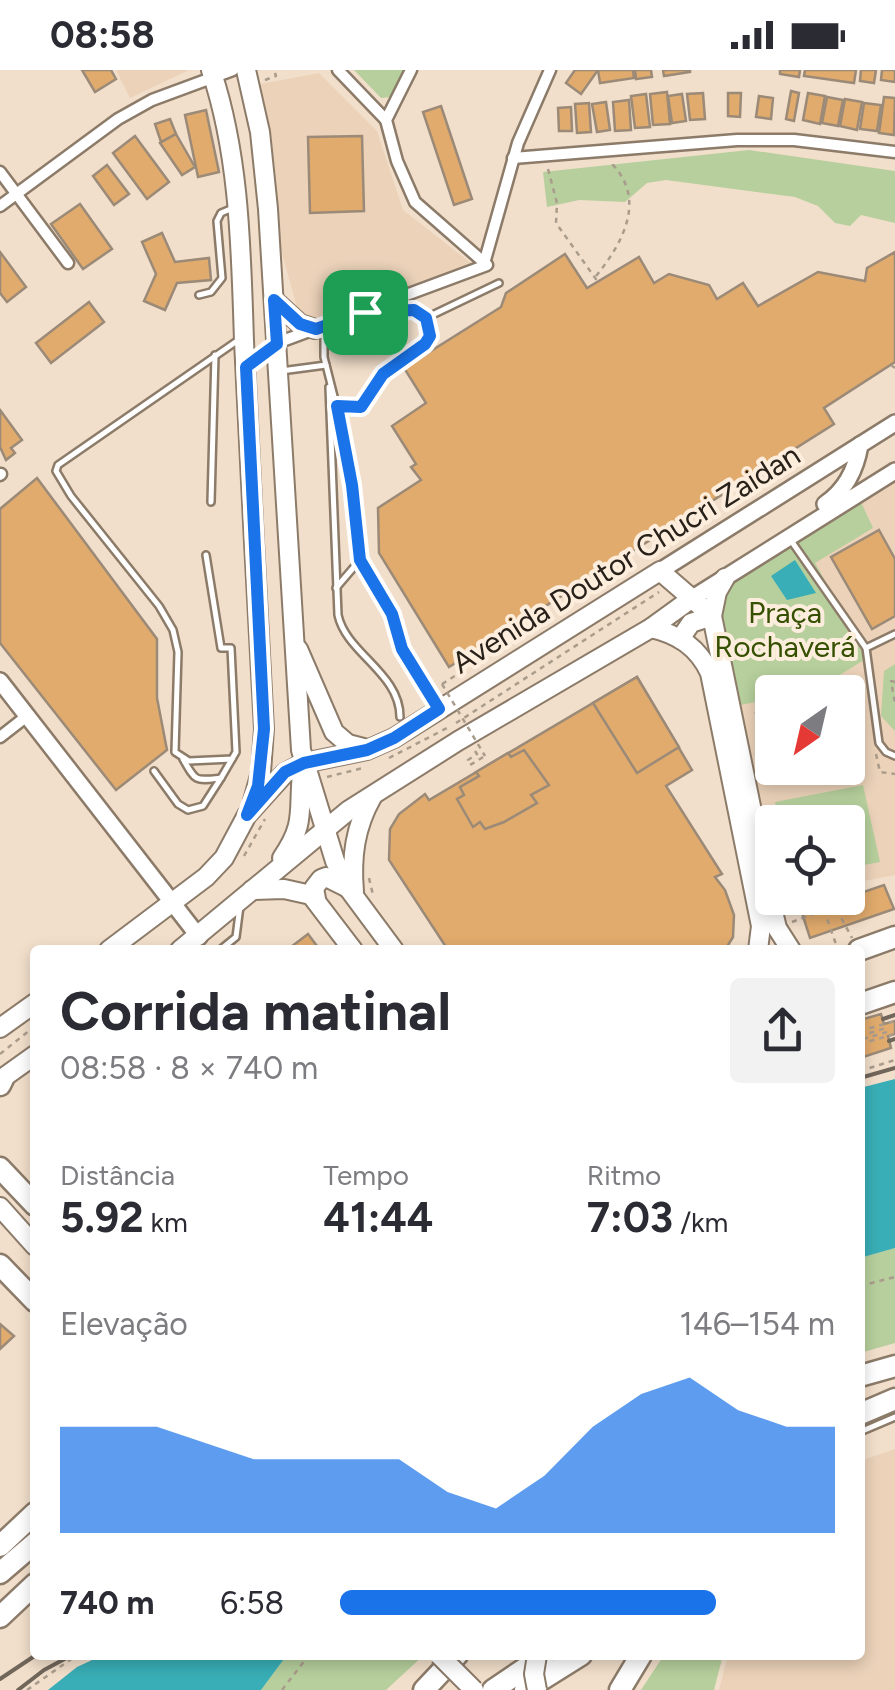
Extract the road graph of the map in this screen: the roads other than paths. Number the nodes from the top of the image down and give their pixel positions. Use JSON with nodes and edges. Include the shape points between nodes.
{"nodes":[{"id":1,"x":233,"y":70,"type":"edge"},
{"id":2,"x":246,"y":70,"type":"edge"},
{"id":3,"x":338,"y":70,"type":"edge"},
{"id":4,"x":411,"y":70,"type":"edge"},
{"id":5,"x":550,"y":70,"type":"edge"},
{"id":6,"x":212,"y":74,"type":"edge"},
{"id":7,"x":386,"y":120,"type":"junction"},
{"id":8,"x":895,"y":152,"type":"edge"},
{"id":9,"x":514,"y":158,"type":"junction"},
{"id":10,"x":0,"y":172,"type":"edge"},
{"id":11,"x":16,"y":194,"type":"junction"},
{"id":12,"x":0,"y":206,"type":"edge"},
{"id":13,"x":236,"y":207,"type":"junction"},
{"id":14,"x":486,"y":262,"type":"junction"},
{"id":15,"x":68,"y":263,"type":"dead end"},
{"id":16,"x":242,"y":263,"type":"junction"},
{"id":17,"x":221,"y":264,"type":"junction"},
{"id":18,"x":499,"y":283,"type":"dead end"},
{"id":19,"x":199,"y":295,"type":"dead end"},
{"id":20,"x":274,"y":300,"type":"junction"},
{"id":21,"x":365,"y":312,"type":"junction"},
{"id":22,"x":426,"y":318,"type":"junction"},
{"id":23,"x":320,"y":328,"type":"junction"},
{"id":24,"x":244,"y":338,"type":"junction"},
{"id":25,"x":277,"y":344,"type":"junction"},
{"id":26,"x":215,"y":354,"type":"junction"},
{"id":27,"x":326,"y":365,"type":"junction"},
{"id":28,"x":246,"y":367,"type":"junction"},
{"id":29,"x":278,"y":372,"type":"junction"},
{"id":30,"x":329,"y":374,"type":"junction"},
{"id":31,"x":337,"y":406,"type":"junction"},
{"id":32,"x":895,"y":422,"type":"edge"},
{"id":33,"x":860,"y":445,"type":"junction"},
{"id":34,"x":895,"y":472,"type":"edge"},
{"id":35,"x":211,"y":502,"type":"dead end"},
{"id":36,"x":807,"y":526,"type":"junction"},
{"id":37,"x":789,"y":538,"type":"junction"},
{"id":38,"x":206,"y":555,"type":"dead end"},
{"id":39,"x":360,"y":560,"type":"junction"},
{"id":40,"x":660,"y":571,"type":"junction"},
{"id":41,"x":725,"y":578,"type":"junction"},
{"id":42,"x":336,"y":588,"type":"junction"},
{"id":43,"x":691,"y":599,"type":"junction"},
{"id":44,"x":712,"y":616,"type":"junction"},
{"id":45,"x":650,"y":628,"type":"junction"},
{"id":46,"x":895,"y":634,"type":"edge"},
{"id":47,"x":293,"y":636,"type":"junction"},
{"id":48,"x":680,"y":639,"type":"junction"},
{"id":49,"x":866,"y":648,"type":"junction"},
{"id":50,"x":0,"y":681,"type":"edge"},
{"id":51,"x":439,"y":709,"type":"junction"},
{"id":52,"x":27,"y":716,"type":"junction"},
{"id":53,"x":400,"y":717,"type":"dead end"},
{"id":54,"x":0,"y":736,"type":"edge"},
{"id":55,"x":367,"y":750,"type":"junction"},
{"id":56,"x":895,"y":756,"type":"edge"},
{"id":57,"x":182,"y":759,"type":"junction"},
{"id":58,"x":232,"y":759,"type":"junction"},
{"id":59,"x":304,"y":763,"type":"junction"},
{"id":60,"x":154,"y":771,"type":"dead end"},
{"id":61,"x":221,"y":778,"type":"junction"},
{"id":62,"x":374,"y":794,"type":"junction"},
{"id":63,"x":247,"y":815,"type":"junction"},
{"id":64,"x":324,"y":831,"type":"junction"},
{"id":65,"x":274,"y":871,"type":"junction"},
{"id":66,"x":351,"y":893,"type":"junction"},
{"id":67,"x":247,"y":895,"type":"junction"},
{"id":68,"x":316,"y":899,"type":"junction"},
{"id":69,"x":173,"y":904,"type":"junction"},
{"id":70,"x":199,"y":937,"type":"junction"},
{"id":71,"x":895,"y":937,"type":"edge"},
{"id":72,"x":116,"y":945,"type":"edge"},
{"id":73,"x":187,"y":945,"type":"edge"},
{"id":74,"x":226,"y":945,"type":"edge"},
{"id":75,"x":349,"y":945,"type":"edge"},
{"id":76,"x":391,"y":945,"type":"edge"},
{"id":77,"x":759,"y":945,"type":"edge"},
{"id":78,"x":788,"y":945,"type":"edge"},
{"id":79,"x":865,"y":948,"type":"edge"},
{"id":80,"x":895,"y":992,"type":"edge"},
{"id":81,"x":865,"y":1002,"type":"edge"},
{"id":82,"x":30,"y":1006,"type":"edge"},
{"id":83,"x":0,"y":1028,"type":"edge"},
{"id":84,"x":30,"y":1059,"type":"edge"},
{"id":85,"x":1,"y":1081,"type":"edge"},
{"id":86,"x":0,"y":1168,"type":"edge"},
{"id":87,"x":30,"y":1199,"type":"edge"},
{"id":88,"x":4,"y":1211,"type":"edge"},
{"id":89,"x":30,"y":1240,"type":"edge"},
{"id":90,"x":0,"y":1265,"type":"edge"},
{"id":91,"x":30,"y":1296,"type":"edge"},
{"id":92,"x":895,"y":1366,"type":"edge"},
{"id":93,"x":865,"y":1375,"type":"edge"},
{"id":94,"x":895,"y":1398,"type":"edge"},
{"id":95,"x":865,"y":1412,"type":"edge"},
{"id":96,"x":895,"y":1418,"type":"edge"},
{"id":97,"x":865,"y":1430,"type":"edge"},
{"id":98,"x":30,"y":1518,"type":"edge"},
{"id":99,"x":0,"y":1546,"type":"edge"},
{"id":100,"x":30,"y":1547,"type":"edge"},
{"id":101,"x":0,"y":1573,"type":"edge"},
{"id":102,"x":30,"y":1575,"type":"edge"},
{"id":103,"x":30,"y":1589,"type":"edge"},
{"id":104,"x":0,"y":1596,"type":"edge"},
{"id":105,"x":0,"y":1616,"type":"edge"},
{"id":106,"x":445,"y":1660,"type":"edge"},
{"id":107,"x":452,"y":1660,"type":"edge"},
{"id":108,"x":534,"y":1660,"type":"edge"},
{"id":109,"x":539,"y":1660,"type":"edge"},
{"id":110,"x":574,"y":1660,"type":"edge"},
{"id":111,"x":637,"y":1660,"type":"edge"},
{"id":112,"x":424,"y":1690,"type":"edge"},
{"id":113,"x":474,"y":1690,"type":"edge"},
{"id":114,"x":492,"y":1690,"type":"edge"},
{"id":115,"x":524,"y":1690,"type":"edge"},
{"id":116,"x":537,"y":1690,"type":"edge"},
{"id":117,"x":620,"y":1690,"type":"edge"}],
"edges":[{"from":1,"to":6,"type":"street"},
{"from":2,"to":20,"type":"main road","via":[[260,132]]},
{"from":3,"to":7,"type":"street"},
{"from":4,"to":7,"type":"street"},
{"from":5,"to":9,"type":"street"},
{"from":6,"to":11,"type":"street","via":[[118,119]]},
{"from":6,"to":13,"type":"main road"},
{"from":7,"to":14,"type":"street","via":[[415,202]]},
{"from":8,"to":9,"type":"street","via":[[775,140]]},
{"from":9,"to":14,"type":"street"},
{"from":10,"to":11,"type":"street"},
{"from":11,"to":12,"type":"street"},
{"from":11,"to":15,"type":"street"},
{"from":13,"to":16,"type":"main road"},
{"from":13,"to":17,"type":"lane","via":[[218,216]]},
{"from":14,"to":21,"type":"street"},
{"from":16,"to":17,"type":"lane"},
{"from":16,"to":24,"type":"main road"},
{"from":17,"to":19,"type":"lane","via":[[222,278]]},
{"from":18,"to":22,"type":"lane"},
{"from":20,"to":23,"type":"main road","via":[[300,324]]},
{"from":20,"to":25,"type":"main road"},
{"from":21,"to":22,"type":"lane","via":[[414,310]]},
{"from":21,"to":23,"type":"street"},
{"from":22,"to":31,"type":"lane","via":[[425,344],[383,374],[361,407]]},
{"from":23,"to":25,"type":"street"},
{"from":23,"to":27,"type":"lane"},
{"from":24,"to":26,"type":"lane"},
{"from":24,"to":28,"type":"main road"},
{"from":25,"to":28,"type":"street"},
{"from":25,"to":29,"type":"main road"},
{"from":26,"to":35,"type":"lane"},
{"from":26,"to":57,"type":"lane","via":[[56,471],[173,630],[175,752]]},
{"from":27,"to":29,"type":"lane"},
{"from":27,"to":30,"type":"lane"},
{"from":28,"to":63,"type":"main road","via":[[264,729],[258,786]]},
{"from":29,"to":47,"type":"main road"},
{"from":30,"to":31,"type":"lane"},
{"from":30,"to":42,"type":"lane"},
{"from":31,"to":39,"type":"lane"},
{"from":32,"to":33,"type":"main road","name":"Avenida Doutor Chucri Zaidan"},
{"from":33,"to":36,"type":"main road","via":[[843,488],[808,514]]},
{"from":33,"to":40,"type":"main road","name":"Avenida Doutor Chucri Zaidan"},
{"from":34,"to":36,"type":"main road"},
{"from":36,"to":37,"type":"main road"},
{"from":37,"to":41,"type":"main road"},
{"from":37,"to":49,"type":"lane"},
{"from":38,"to":58,"type":"lane","via":[[221,648],[230,648]]},
{"from":39,"to":42,"type":"lane"},
{"from":39,"to":51,"type":"lane"},
{"from":40,"to":43,"type":"main road"},
{"from":40,"to":51,"type":"main road","name":"Avenida Doutor Chucri Zaidan"},
{"from":41,"to":43,"type":"main road"},
{"from":41,"to":44,"type":"main road"},
{"from":42,"to":53,"type":"lane","via":[[340,623],[384,678]]},
{"from":43,"to":44,"type":"main road"},
{"from":43,"to":45,"type":"main road"},
{"from":44,"to":48,"type":"main road","via":[[690,623]]},
{"from":44,"to":78,"type":"main road","via":[[777,928]]},
{"from":45,"to":48,"type":"main road"},
{"from":45,"to":62,"type":"main road"},
{"from":46,"to":49,"type":"lane"},
{"from":47,"to":55,"type":"main road","via":[[334,732]]},
{"from":47,"to":59,"type":"main road"},
{"from":48,"to":77,"type":"main road","via":[[710,673],[761,926]]},
{"from":49,"to":56,"type":"lane","via":[[880,742]]},
{"from":50,"to":52,"type":"main road"},
{"from":51,"to":55,"type":"main road","name":"Avenida Doutor Chucri Zaidan"},
{"from":52,"to":54,"type":"street"},
{"from":52,"to":69,"type":"main road"},
{"from":55,"to":59,"type":"main road","name":"Avenida Doutor Chucri Zaidan"},
{"from":57,"to":58,"type":"lane"},
{"from":57,"to":61,"type":"lane","via":[[196,780]]},
{"from":58,"to":61,"type":"lane"},
{"from":59,"to":63,"type":"main road","name":"Avenida Doutor Chucri Zaidan","via":[[285,772]]},
{"from":59,"to":64,"type":"main road"},
{"from":59,"to":65,"type":"main road","via":[[297,836]]},
{"from":60,"to":61,"type":"lane","via":[[188,810],[203,806]]},
{"from":62,"to":64,"type":"main road"},
{"from":62,"to":66,"type":"main road","via":[[357,832]]},
{"from":63,"to":69,"type":"main road","name":"Avenida Doutor Chucri Zaidan","via":[[224,858]]},
{"from":64,"to":65,"type":"main road"},
{"from":64,"to":66,"type":"main road"},
{"from":65,"to":67,"type":"main road"},
{"from":66,"to":68,"type":"main road","via":[[326,877],[314,888]]},
{"from":66,"to":76,"type":"main road","via":[[372,909]]},
{"from":67,"to":68,"type":"main road","via":[[284,889]]},
{"from":67,"to":70,"type":"main road"},
{"from":67,"to":74,"type":"lane","via":[[236,937]]},
{"from":68,"to":75,"type":"main road"},
{"from":69,"to":70,"type":"main road"},
{"from":69,"to":72,"type":"main road","name":"Avenida Doutor Chucri Zaidan"},
{"from":70,"to":73,"type":"main road"},
{"from":71,"to":79,"type":"highway"},
{"from":80,"to":81,"type":"highway"},
{"from":82,"to":83,"type":"main road"},
{"from":84,"to":85,"type":"main road"},
{"from":86,"to":87,"type":"highway"},
{"from":88,"to":89,"type":"main road"},
{"from":90,"to":91,"type":"highway"},
{"from":92,"to":93,"type":"highway"},
{"from":94,"to":95,"type":"highway"},
{"from":96,"to":97,"type":"lane"},
{"from":98,"to":99,"type":"highway"},
{"from":100,"to":101,"type":"highway"},
{"from":102,"to":104,"type":"highway"},
{"from":103,"to":105,"type":"highway"},
{"from":106,"to":113,"type":"main road","bridge":true},
{"from":107,"to":112,"type":"highway"},
{"from":108,"to":114,"type":"highway"},
{"from":109,"to":116,"type":"main road","bridge":true},
{"from":110,"to":115,"type":"highway"},
{"from":111,"to":117,"type":"highway"}]}
